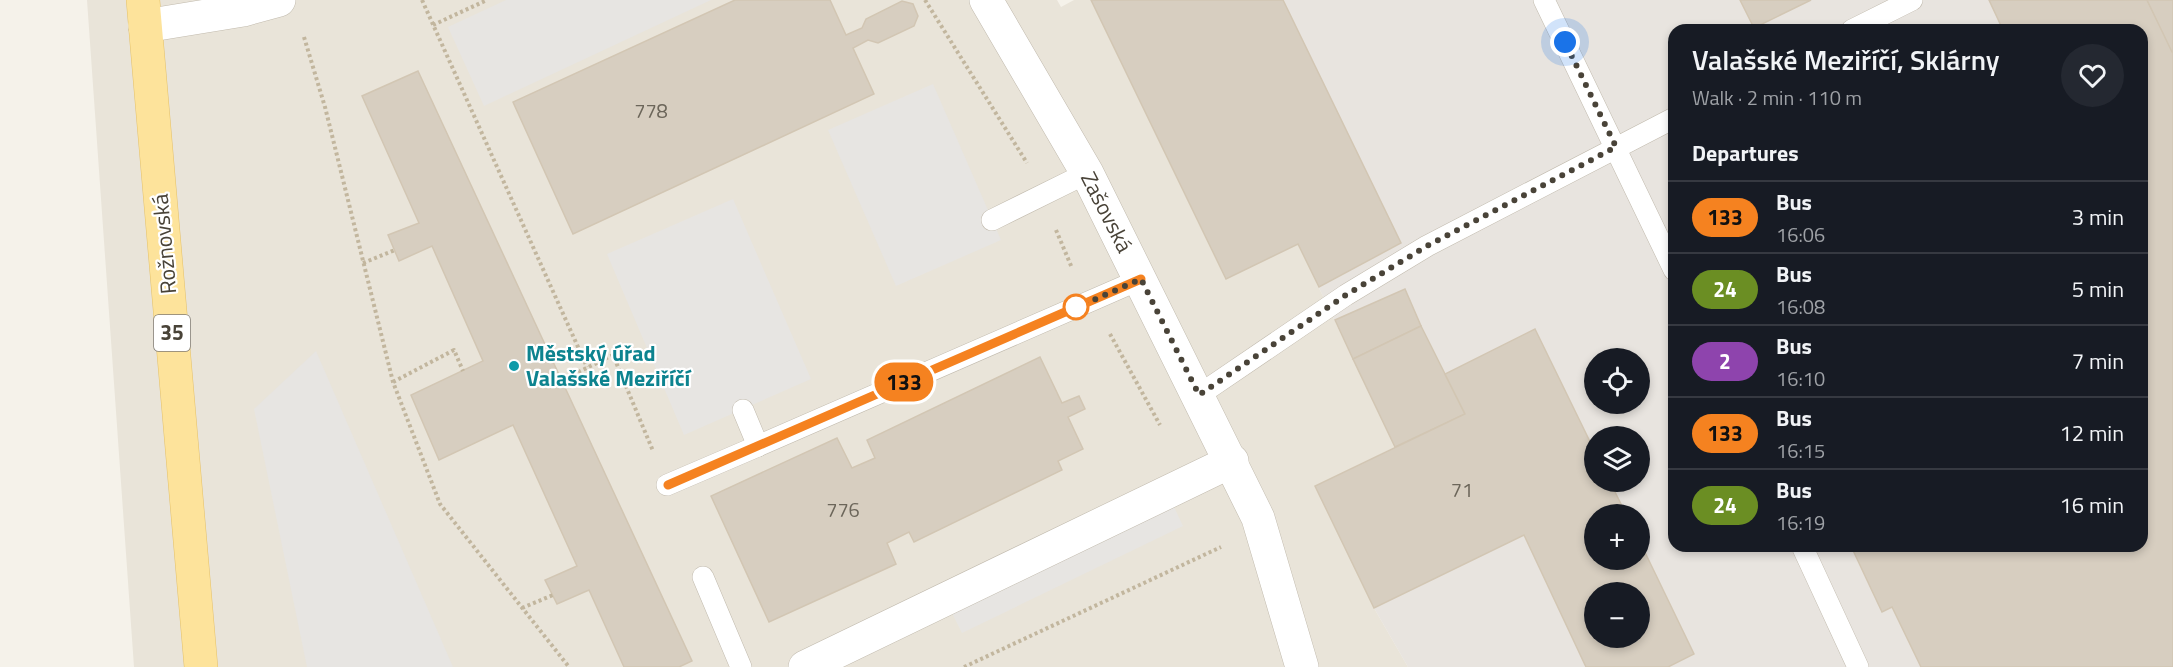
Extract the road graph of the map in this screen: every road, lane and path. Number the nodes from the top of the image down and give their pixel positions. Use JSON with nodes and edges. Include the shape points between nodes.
{"nodes":[{"id":1,"x":279,"y":0,"type":"edge"},
{"id":2,"x":422,"y":0,"type":"edge"},
{"id":3,"x":488,"y":0,"type":"edge"},
{"id":4,"x":986,"y":0,"type":"edge"},
{"id":5,"x":1544,"y":0,"type":"edge"},
{"id":6,"x":1912,"y":0,"type":"edge"},
{"id":7,"x":144,"y":13,"type":"edge"},
{"id":8,"x":1864,"y":24,"type":"edge"},
{"id":9,"x":433,"y":25,"type":"junction"},
{"id":10,"x":304,"y":37,"type":"dead end"},
{"id":11,"x":1668,"y":121,"type":"edge"},
{"id":12,"x":1616,"y":147,"type":"junction"},
{"id":13,"x":1087,"y":173,"type":"junction"},
{"id":14,"x":992,"y":220,"type":"dead end"},
{"id":15,"x":395,"y":250,"type":"dead end"},
{"id":16,"x":1668,"y":257,"type":"edge"},
{"id":17,"x":363,"y":263,"type":"junction"},
{"id":18,"x":1141,"y":279,"type":"junction"},
{"id":19,"x":587,"y":367,"type":"junction"},
{"id":20,"x":463,"y":371,"type":"dead end"},
{"id":21,"x":562,"y":380,"type":"dead end"},
{"id":22,"x":393,"y":382,"type":"junction"},
{"id":23,"x":1199,"y":395,"type":"junction"},
{"id":24,"x":743,"y":410,"type":"dead end"},
{"id":25,"x":758,"y":446,"type":"junction"},
{"id":26,"x":1232,"y":461,"type":"junction"},
{"id":27,"x":668,"y":485,"type":"joint"},
{"id":28,"x":1258,"y":518,"type":"junction"},
{"id":29,"x":1805,"y":552,"type":"edge"},
{"id":30,"x":703,"y":577,"type":"dead end"},
{"id":31,"x":553,"y":595,"type":"dead end"},
{"id":32,"x":522,"y":609,"type":"junction"},
{"id":33,"x":201,"y":667,"type":"edge"},
{"id":34,"x":569,"y":667,"type":"edge"},
{"id":35,"x":741,"y":667,"type":"edge"},
{"id":36,"x":806,"y":667,"type":"edge"},
{"id":37,"x":964,"y":667,"type":"edge"},
{"id":38,"x":1302,"y":667,"type":"edge"},
{"id":39,"x":1858,"y":667,"type":"edge"}],
"edges":[{"from":1,"to":7,"type":"street","via":[[243,10]]},
{"from":2,"to":9,"type":"path"},
{"from":3,"to":9,"type":"path"},
{"from":4,"to":13,"type":"street","name":"Zašovská"},
{"from":5,"to":12,"type":"lane"},
{"from":6,"to":8,"type":"lane"},
{"from":7,"to":33,"type":"main road","name":"Rožnovská","number":"35"},
{"from":9,"to":19,"type":"path"},
{"from":10,"to":17,"type":"path"},
{"from":11,"to":12,"type":"lane"},
{"from":12,"to":16,"type":"lane"},
{"from":12,"to":23,"type":"lane","via":[[1427,246],[1346,295]]},
{"from":13,"to":14,"type":"lane"},
{"from":13,"to":18,"type":"street","name":"Zašovská"},
{"from":15,"to":17,"type":"path"},
{"from":17,"to":22,"type":"path"},
{"from":18,"to":23,"type":"street","name":"Zašovská"},
{"from":18,"to":25,"type":"lane"},
{"from":19,"to":21,"type":"path"},
{"from":19,"to":27,"type":"path","via":[[613,355]]},
{"from":20,"to":22,"type":"path","via":[[454,350]]},
{"from":22,"to":32,"type":"path","via":[[440,504]]},
{"from":23,"to":26,"type":"street","name":"Zašovská"},
{"from":24,"to":25,"type":"lane"},
{"from":25,"to":27,"type":"lane"},
{"from":26,"to":28,"type":"street","name":"Zašovská"},
{"from":26,"to":36,"type":"street"},
{"from":28,"to":37,"type":"path","via":[[1220,548]]},
{"from":28,"to":38,"type":"street","name":"Zašovská"},
{"from":29,"to":39,"type":"lane"},
{"from":30,"to":35,"type":"lane"},
{"from":31,"to":32,"type":"path"},
{"from":32,"to":34,"type":"path"}]}
